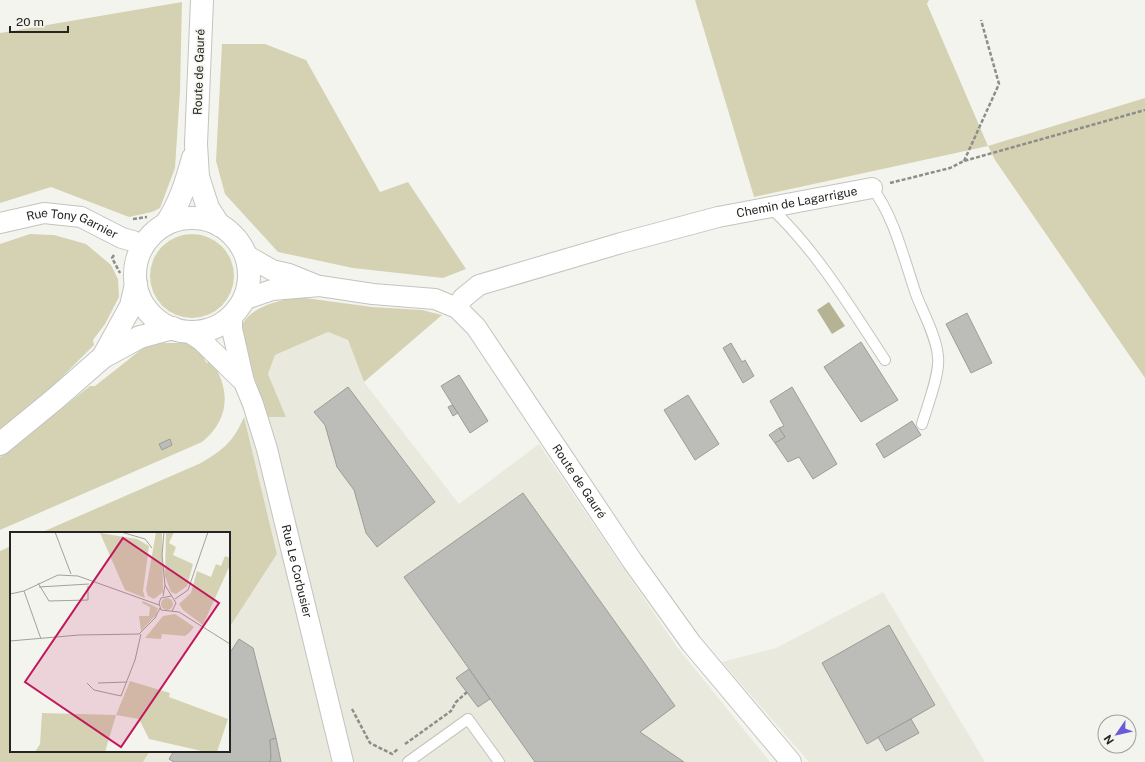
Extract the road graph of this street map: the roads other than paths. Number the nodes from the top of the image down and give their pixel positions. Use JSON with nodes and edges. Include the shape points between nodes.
{"nodes":[{"id":1,"x":202,"y":0,"type":"edge"},
{"id":2,"x":196,"y":144,"type":"junction"},
{"id":3,"x":872,"y":188,"type":"joint"},
{"id":4,"x":770,"y":207,"type":"junction"},
{"id":5,"x":0,"y":224,"type":"edge"},
{"id":6,"x":166,"y":224,"type":"junction"},
{"id":7,"x":219,"y":225,"type":"junction"},
{"id":8,"x":142,"y":248,"type":"junction"},
{"id":9,"x":246,"y":255,"type":"junction"},
{"id":10,"x":136,"y":284,"type":"junction"},
{"id":11,"x":320,"y":286,"type":"junction"},
{"id":12,"x":238,"y":308,"type":"junction"},
{"id":13,"x":457,"y":308,"type":"junction"},
{"id":14,"x":180,"y":330,"type":"junction"},
{"id":15,"x":103,"y":357,"type":"junction"},
{"id":16,"x":885,"y":360,"type":"dead end"},
{"id":17,"x":244,"y":382,"type":"junction"},
{"id":18,"x":922,"y":424,"type":"dead end"},
{"id":19,"x":0,"y":444,"type":"edge"},
{"id":20,"x":343,"y":762,"type":"edge"},
{"id":21,"x":408,"y":762,"type":"edge"},
{"id":22,"x":499,"y":762,"type":"edge"},
{"id":23,"x":791,"y":762,"type":"edge"}],
"edges":[{"from":1,"to":2,"type":"street","name":"Route de Gauré"},
{"from":2,"to":6,"type":"street","name":"Route de Gauré","via":[[182,195]]},
{"from":2,"to":7,"type":"street","name":"Route de Gauré","via":[[198,177],[208,208]]},
{"from":3,"to":4,"type":"street","name":"Chemin de Lagarrigue"},
{"from":3,"to":18,"type":"lane","via":[[889,218],[932,332],[938,356],[937,370]]},
{"from":4,"to":13,"type":"street","name":"Chemin de Lagarrigue","via":[[711,219],[621,243],[479,285],[463,298]]},
{"from":4,"to":16,"type":"lane","via":[[809,248]]},
{"from":5,"to":8,"type":"street","name":"Rue Tony Garnier","via":[[44,213],[81,217],[133,241]]},
{"from":6,"to":7,"type":"street","via":[[192,218]]},
{"from":6,"to":8,"type":"street","via":[[156,231]]},
{"from":7,"to":9,"type":"street","via":[[230,232]]},
{"from":8,"to":10,"type":"street"},
{"from":9,"to":11,"type":"street","name":"Route de Gauré","via":[[272,270]]},
{"from":9,"to":12,"type":"street","via":[[249,270],[248,286]]},
{"from":10,"to":14,"type":"street","via":[[140,298],[149,311],[160,322]]},
{"from":10,"to":15,"type":"street","via":[[131,306]]},
{"from":11,"to":12,"type":"street","name":"Route de Gauré","via":[[272,290]]},
{"from":11,"to":13,"type":"street","name":"Route de Gauré","via":[[435,299]]},
{"from":12,"to":14,"type":"street","via":[[222,324],[211,329],[199,332]]},
{"from":12,"to":17,"type":"street","name":"Rue Le Corbusier","via":[[232,329]]},
{"from":13,"to":23,"type":"street","name":"Route de Gauré","via":[[476,327],[633,562],[691,643]]},
{"from":14,"to":15,"type":"street","via":[[140,337]]},
{"from":14,"to":17,"type":"street","name":"Rue Le Corbusier","via":[[202,342]]},
{"from":15,"to":19,"type":"street"},
{"from":17,"to":20,"type":"street","name":"Rue Le Corbusier","via":[[267,449]]},
{"from":21,"to":22,"type":"lane","via":[[468,719]]}]}
